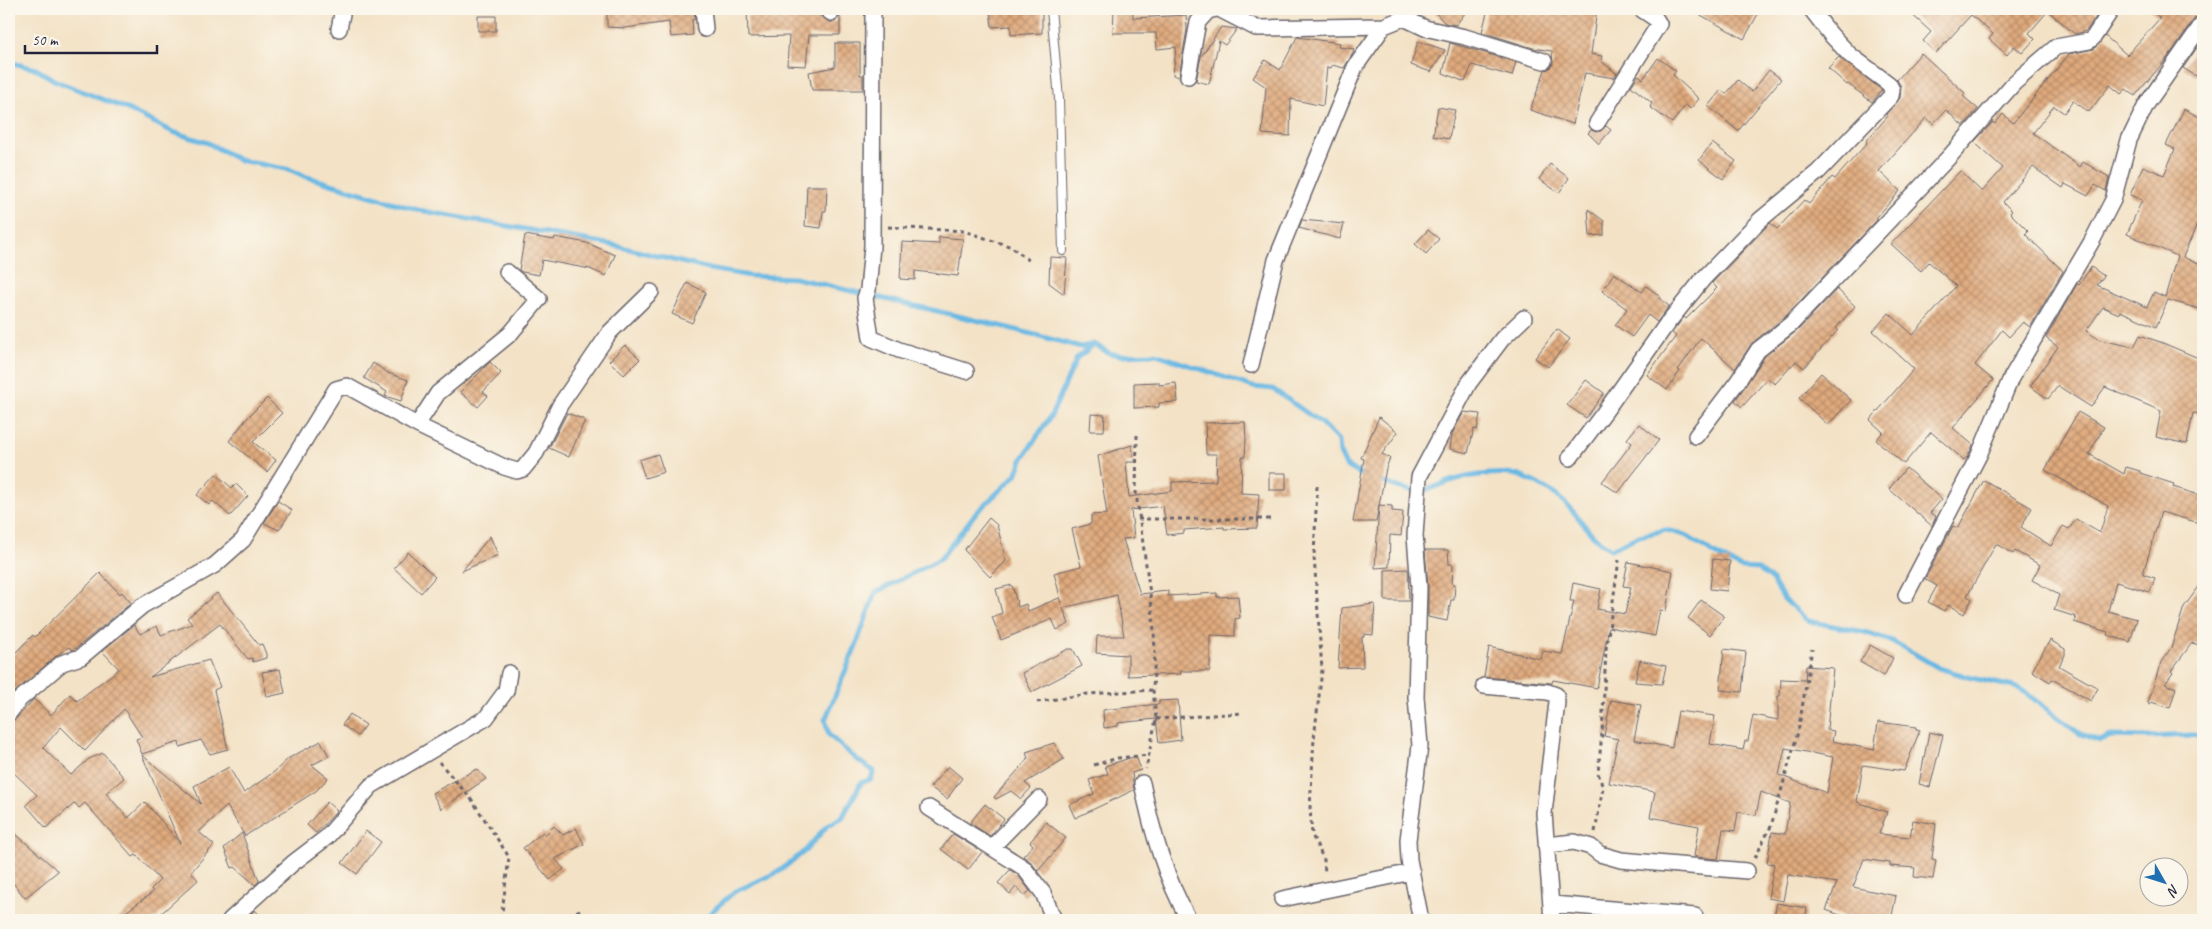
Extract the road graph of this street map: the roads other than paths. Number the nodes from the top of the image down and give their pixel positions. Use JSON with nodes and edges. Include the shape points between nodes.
{"nodes":[{"id":1,"x":343,"y":9,"type":"edge"},
{"id":2,"x":703,"y":9,"type":"edge"},
{"id":3,"x":873,"y":9,"type":"edge"},
{"id":4,"x":1052,"y":9,"type":"edge"},
{"id":5,"x":1218,"y":9,"type":"edge"},
{"id":6,"x":1641,"y":9,"type":"edge"},
{"id":7,"x":1811,"y":9,"type":"edge"},
{"id":8,"x":2112,"y":9,"type":"edge"},
{"id":9,"x":1408,"y":13,"type":"edge"},
{"id":10,"x":2203,"y":23,"type":"edge"},
{"id":11,"x":1384,"y":26,"type":"junction"},
{"id":12,"x":339,"y":29,"type":"dead end"},
{"id":13,"x":705,"y":29,"type":"dead end"},
{"id":14,"x":1544,"y":61,"type":"dead end"},
{"id":15,"x":1188,"y":76,"type":"dead end"},
{"id":16,"x":1597,"y":123,"type":"dead end"},
{"id":17,"x":1063,"y":251,"type":"dead end"},
{"id":18,"x":507,"y":272,"type":"dead end"},
{"id":19,"x":651,"y":292,"type":"dead end"},
{"id":20,"x":1524,"y":318,"type":"dead end"},
{"id":21,"x":1251,"y":365,"type":"dead end"},
{"id":22,"x":966,"y":371,"type":"dead end"},
{"id":23,"x":417,"y":425,"type":"junction"},
{"id":24,"x":1696,"y":436,"type":"dead end"},
{"id":25,"x":1570,"y":458,"type":"dead end"},
{"id":26,"x":1906,"y":595,"type":"dead end"},
{"id":27,"x":509,"y":673,"type":"dead end"},
{"id":28,"x":1484,"y":686,"type":"dead end"},
{"id":29,"x":9,"y":713,"type":"edge"},
{"id":30,"x":1142,"y":783,"type":"road end"},
{"id":31,"x":1039,"y":799,"type":"dead end"},
{"id":32,"x":930,"y":808,"type":"dead end"},
{"id":33,"x":992,"y":846,"type":"junction"},
{"id":34,"x":1547,"y":846,"type":"junction"},
{"id":35,"x":1747,"y":871,"type":"road end"},
{"id":36,"x":1412,"y":872,"type":"junction"},
{"id":37,"x":1282,"y":899,"type":"dead end"},
{"id":38,"x":1552,"y":904,"type":"junction"},
{"id":39,"x":1695,"y":916,"type":"dead end"},
{"id":40,"x":230,"y":920,"type":"edge"},
{"id":41,"x":1054,"y":920,"type":"edge"},
{"id":42,"x":1189,"y":920,"type":"edge"},
{"id":43,"x":1421,"y":920,"type":"edge"},
{"id":44,"x":1552,"y":920,"type":"edge"}],
"edges":[{"from":1,"to":12,"type":"street"},
{"from":2,"to":13,"type":"street"},
{"from":3,"to":22,"type":"street","via":[[872,226],[867,294],[871,338]]},
{"from":4,"to":17,"type":"lane","via":[[1059,99]]},
{"from":5,"to":11,"type":"street","via":[[1256,28]]},
{"from":5,"to":15,"type":"street","via":[[1208,11],[1198,22]]},
{"from":6,"to":16,"type":"street","via":[[1660,24]]},
{"from":7,"to":25,"type":"street","via":[[1850,55],[1889,84],[1891,96],[1818,172],[1760,220],[1703,280],[1666,325]]},
{"from":8,"to":24,"type":"street","via":[[2093,38],[2056,47],[2014,83],[1950,156],[1791,324],[1758,350]]},
{"from":9,"to":11,"type":"street"},
{"from":9,"to":14,"type":"street","via":[[1425,28]]},
{"from":10,"to":26,"type":"street","via":[[2146,105],[2129,140],[2113,200],[2011,378],[1979,456]]},
{"from":11,"to":21,"type":"street","via":[[1355,67],[1276,260]]},
{"from":18,"to":23,"type":"street","via":[[539,300],[510,334],[438,393]]},
{"from":19,"to":23,"type":"street","via":[[605,340],[560,405],[536,453],[523,469],[517,471],[504,466]]},
{"from":20,"to":36,"type":"street","via":[[1502,339],[1469,383],[1419,477],[1415,536],[1419,587],[1416,697],[1420,746],[1408,840]]},
{"from":23,"to":29,"type":"street","via":[[347,386],[336,388],[243,540],[215,565],[142,606],[81,657],[62,663],[20,699]]},
{"from":27,"to":40,"type":"street","via":[[506,691],[486,718],[371,786],[327,837]]},
{"from":28,"to":34,"type":"street","via":[[1556,695],[1544,813]]},
{"from":30,"to":42,"type":"street","via":[[1151,829],[1177,898]]},
{"from":31,"to":33,"type":"street"},
{"from":32,"to":33,"type":"street"},
{"from":33,"to":41,"type":"street","via":[[1024,868],[1042,893]]},
{"from":34,"to":35,"type":"street","via":[[1574,842],[1621,860]]},
{"from":34,"to":38,"type":"street"},
{"from":36,"to":37,"type":"street"},
{"from":36,"to":43,"type":"street"},
{"from":38,"to":39,"type":"street"},
{"from":38,"to":44,"type":"street"}]}
